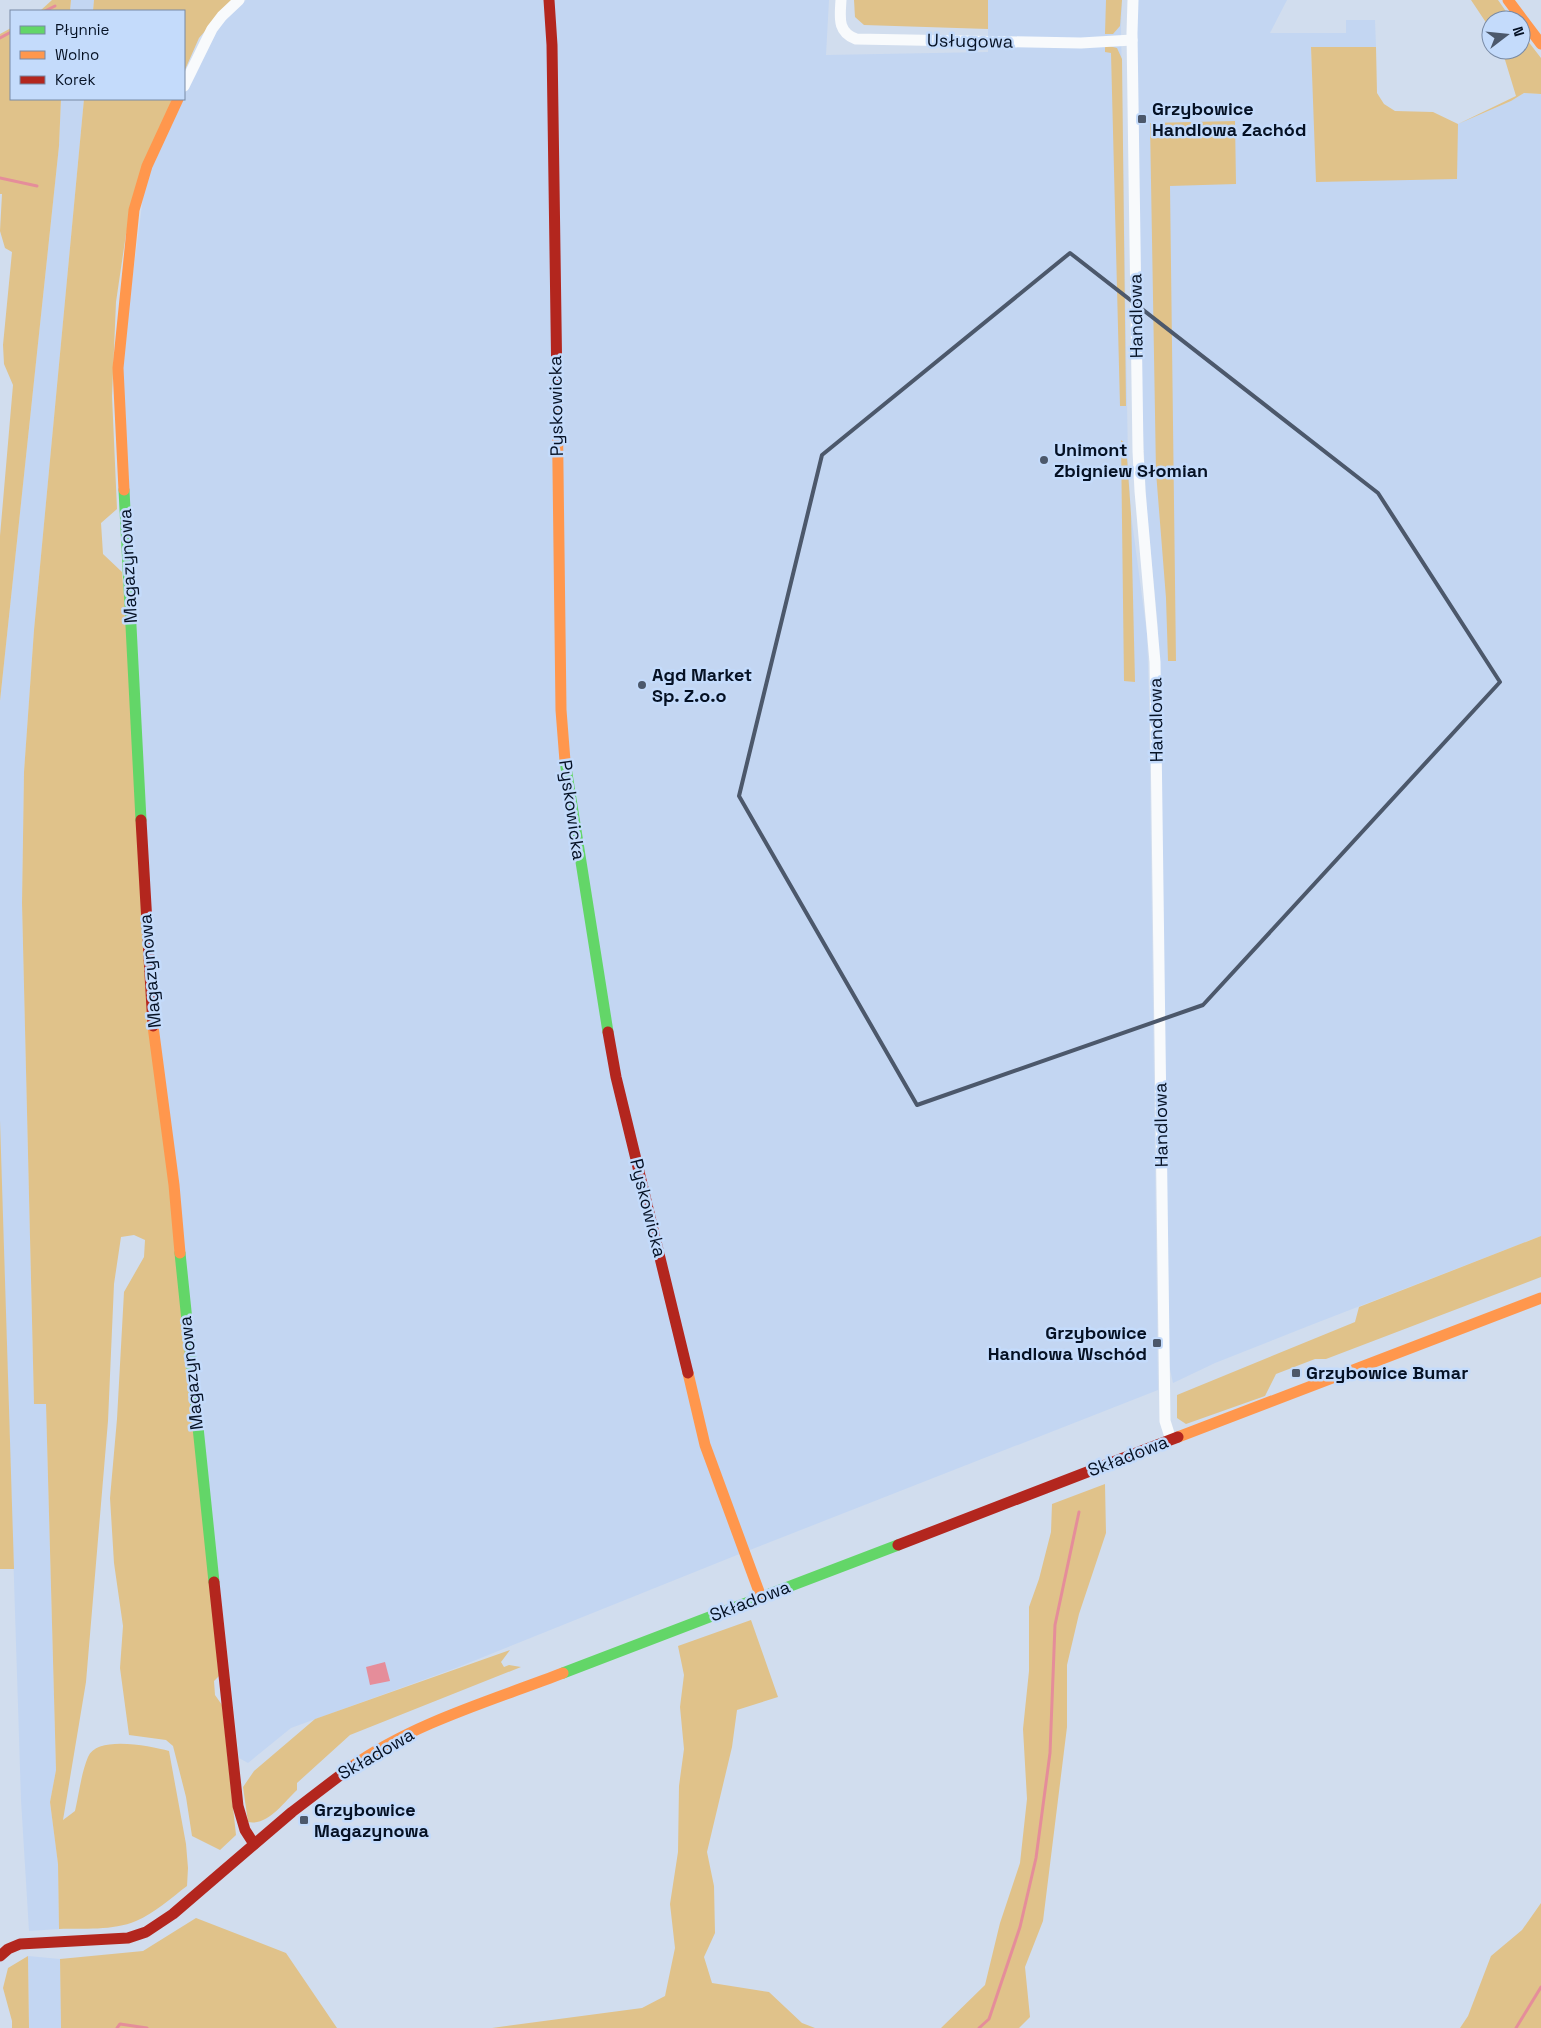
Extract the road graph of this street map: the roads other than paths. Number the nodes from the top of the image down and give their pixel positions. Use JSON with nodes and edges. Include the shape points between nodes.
{"nodes":[{"id":1,"x":239,"y":0,"type":"edge"},
{"id":2,"x":549,"y":0,"type":"edge"},
{"id":3,"x":841,"y":0,"type":"edge"},
{"id":4,"x":1134,"y":0,"type":"edge"},
{"id":5,"x":1508,"y":0,"type":"edge"},
{"id":6,"x":1132,"y":40,"type":"junction"},
{"id":7,"x":1541,"y":44,"type":"edge"},
{"id":8,"x":185,"y":84,"type":"edge"},
{"id":9,"x":178,"y":100,"type":"edge"},
{"id":10,"x":1541,"y":1298,"type":"edge"},
{"id":11,"x":1171,"y":1440,"type":"junction"},
{"id":12,"x":761,"y":1597,"type":"junction"},
{"id":13,"x":254,"y":1844,"type":"junction"},
{"id":14,"x":0,"y":1955,"type":"edge"}],
"edges":[{"from":1,"to":8,"type":"street","via":[[212,29]]},
{"from":2,"to":12,"type":"street","name":"Pyskowicka","via":[[561,693],[566,776],[616,1077],[705,1445]]},
{"from":3,"to":6,"type":"street","name":"Usługowa","via":[[840,26],[856,39]]},
{"from":4,"to":6,"type":"street","name":"Handlowa"},
{"from":5,"to":7,"type":"street"},
{"from":6,"to":11,"type":"street","name":"Handlowa","via":[[1139,484],[1155,662],[1165,1421]]},
{"from":9,"to":13,"type":"street","name":"Magazynowa","via":[[147,166],[134,210],[118,377],[151,1007],[174,1186],[235,1781],[241,1823]]},
{"from":10,"to":11,"type":"street","name":"Składowa"},
{"from":11,"to":12,"type":"street","name":"Składowa"},
{"from":12,"to":13,"type":"street","name":"Składowa","via":[[402,1736],[337,1776]]},
{"from":13,"to":14,"type":"street","name":"Składowa","via":[[173,1914],[146,1932],[123,1939],[20,1944]]}]}
